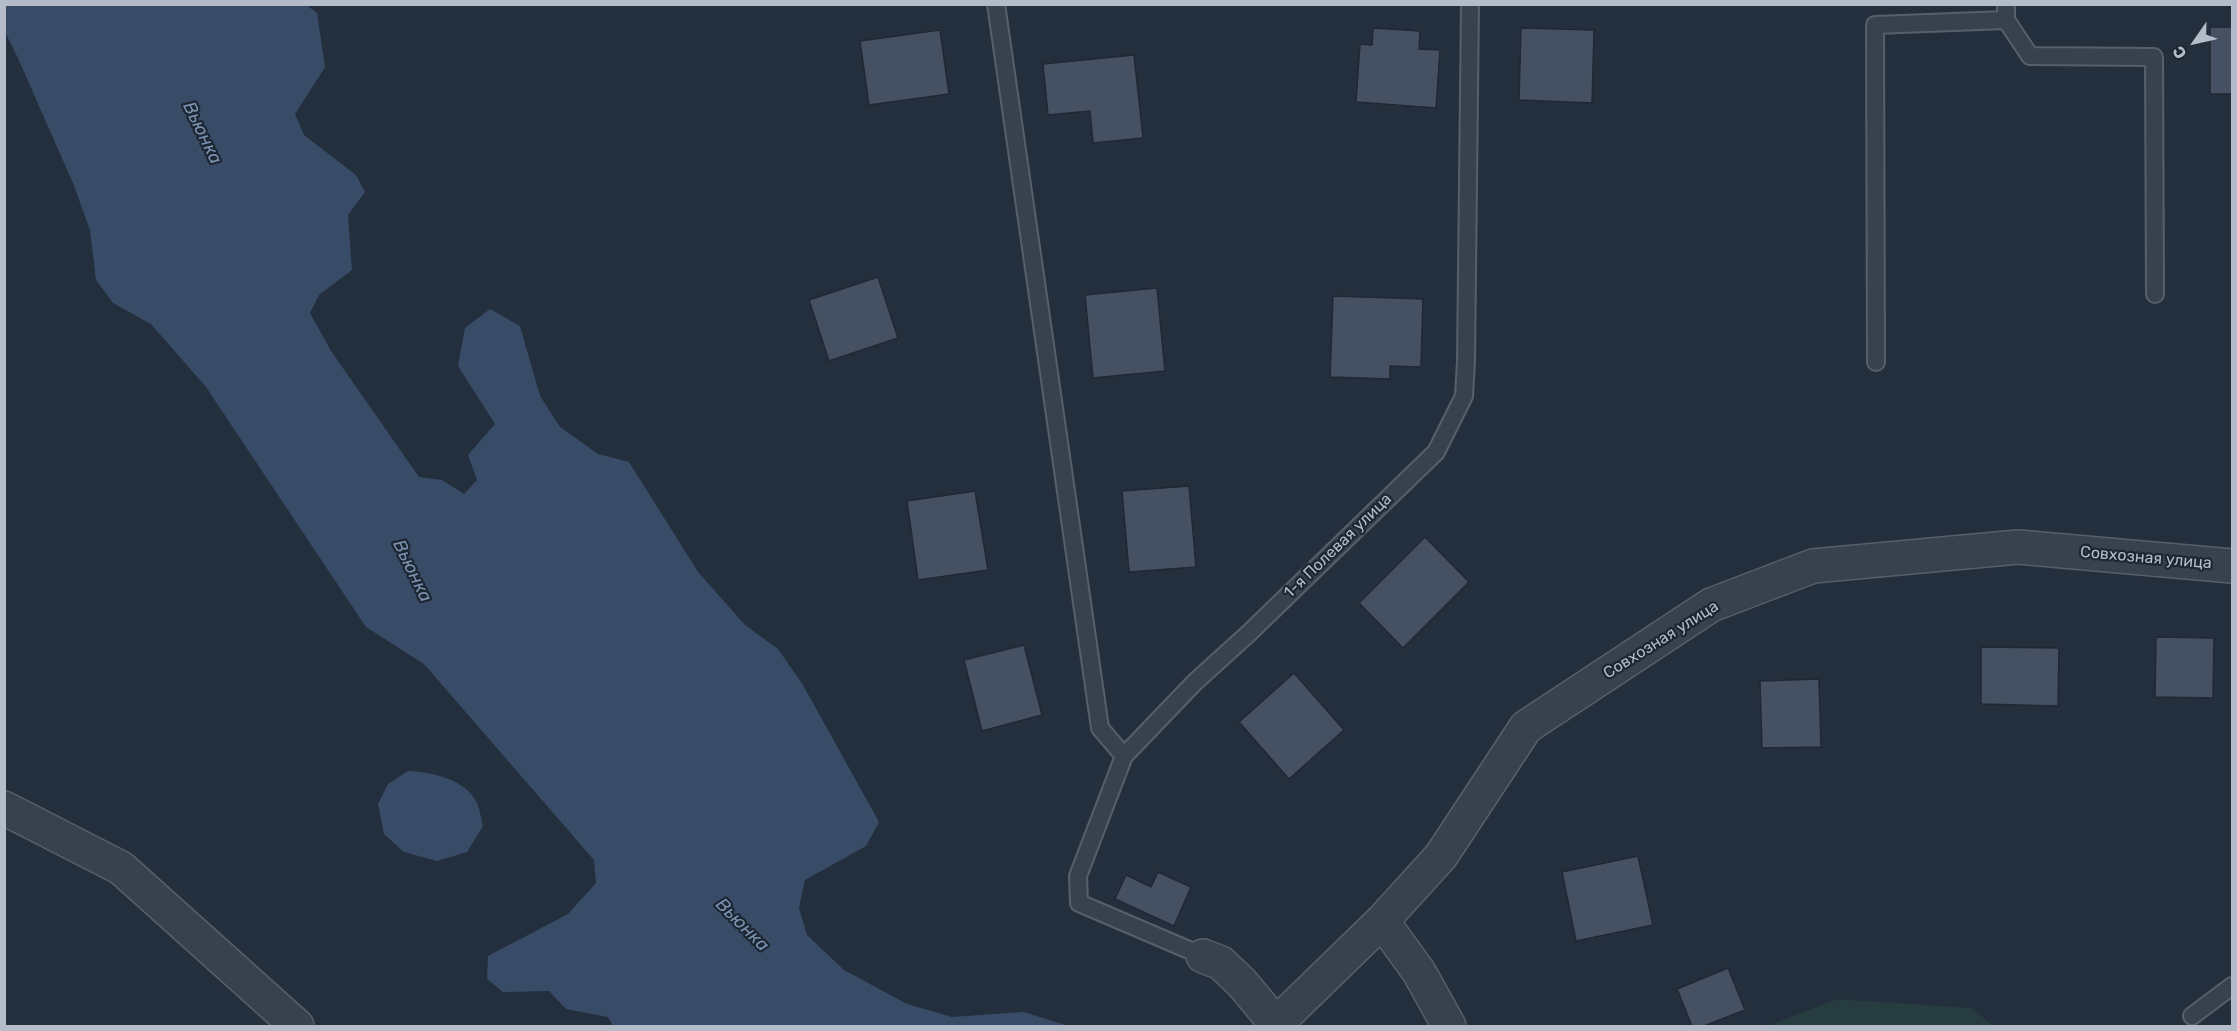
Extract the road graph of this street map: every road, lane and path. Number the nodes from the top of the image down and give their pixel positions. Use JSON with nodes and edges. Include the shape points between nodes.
{"nodes":[{"id":1,"x":996,"y":4,"type":"edge"},
{"id":2,"x":1470,"y":4,"type":"edge"},
{"id":3,"x":2006,"y":12,"type":"edge"},
{"id":4,"x":2155,"y":294,"type":"dead end"},
{"id":5,"x":1876,"y":362,"type":"dead end"},
{"id":6,"x":2232,"y":566,"type":"edge"},
{"id":7,"x":1124,"y":756,"type":"junction"},
{"id":8,"x":4,"y":808,"type":"edge"},
{"id":9,"x":1382,"y":921,"type":"junction"},
{"id":10,"x":1203,"y":956,"type":"joint"},
{"id":11,"x":2232,"y":986,"type":"edge"},
{"id":12,"x":2192,"y":1016,"type":"dead end"},
{"id":13,"x":1275,"y":1025,"type":"edge"},
{"id":14,"x":297,"y":1026,"type":"edge"},
{"id":15,"x":1449,"y":1026,"type":"edge"}],
"edges":[{"from":1,"to":7,"type":"lane","via":[[1101,728]]},
{"from":2,"to":7,"type":"lane","name":"1-я Полевая улица","via":[[1464,396],[1436,452],[1195,682]]},
{"from":3,"to":4,"type":"lane","via":[[2030,56],[2154,57]]},
{"from":3,"to":5,"type":"lane","via":[[1875,25]]},
{"from":6,"to":9,"type":"street","name":"Совхозная улица","via":[[2018,547],[1814,566],[1711,605],[1526,727],[1441,856]]},
{"from":7,"to":10,"type":"lane","name":"1-я Полевая улица","via":[[1078,876],[1079,903]]},
{"from":8,"to":14,"type":"street","via":[[121,868]]},
{"from":9,"to":13,"type":"street","name":"Совхозная улица"},
{"from":9,"to":15,"type":"street","via":[[1419,972]]},
{"from":10,"to":13,"type":"street","via":[[1221,963],[1242,983]]},
{"from":11,"to":12,"type":"lane"}]}
